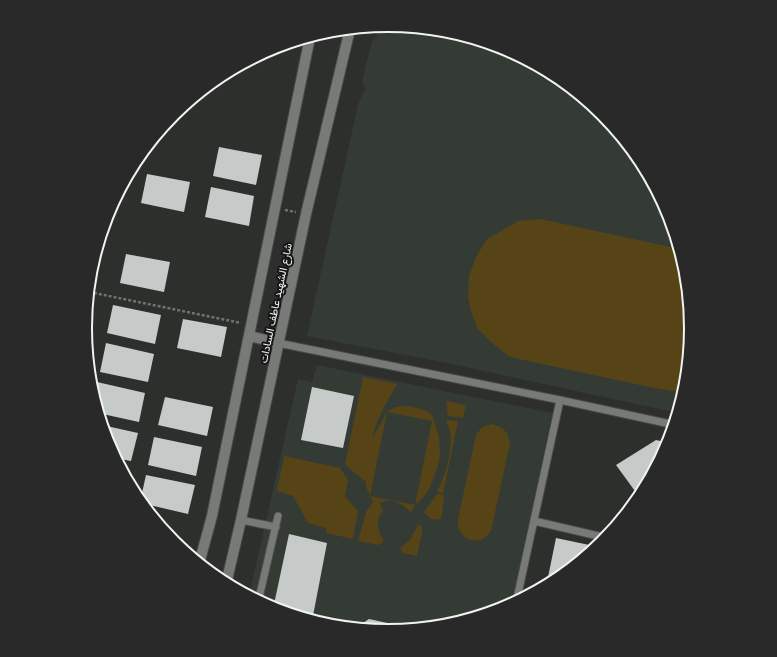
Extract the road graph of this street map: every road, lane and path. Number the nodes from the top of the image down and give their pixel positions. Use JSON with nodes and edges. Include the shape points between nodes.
{"nodes":[{"id":1,"x":349,"y":35,"type":"edge"},
{"id":2,"x":309,"y":43,"type":"edge"},
{"id":3,"x":275,"y":208,"type":"junction"},
{"id":4,"x":306,"y":214,"type":"junction"},
{"id":5,"x":95,"y":293,"type":"edge"},
{"id":6,"x":251,"y":325,"type":"junction"},
{"id":7,"x":249,"y":336,"type":"junction"},
{"id":8,"x":278,"y":343,"type":"junction"},
{"id":9,"x":560,"y":400,"type":"junction"},
{"id":10,"x":669,"y":425,"type":"edge"},
{"id":11,"x":278,"y":516,"type":"dead end"},
{"id":12,"x":241,"y":520,"type":"junction"},
{"id":13,"x":534,"y":521,"type":"junction"},
{"id":14,"x":276,"y":528,"type":"junction"},
{"id":15,"x":600,"y":536,"type":"edge"},
{"id":16,"x":201,"y":558,"type":"edge"},
{"id":17,"x":228,"y":577,"type":"edge"},
{"id":18,"x":260,"y":595,"type":"edge"},
{"id":19,"x":518,"y":595,"type":"edge"}],
"edges":[{"from":1,"to":4,"type":"street","name":"شارع الشهيد عاطف السادات"},
{"from":2,"to":3,"type":"street","name":"شارع الشهيد عاطف السادات"},
{"from":3,"to":4,"type":"path"},
{"from":3,"to":6,"type":"street","name":"شارع الشهيد عاطف السادات"},
{"from":4,"to":8,"type":"street","name":"شارع الشهيد عاطف السادات"},
{"from":5,"to":6,"type":"path"},
{"from":6,"to":7,"type":"street","name":"شارع الشهيد عاطف السادات"},
{"from":7,"to":8,"type":"street"},
{"from":7,"to":16,"type":"street","name":"شارع الشهيد عاطف السادات","via":[[212,516]]},
{"from":8,"to":9,"type":"lane"},
{"from":8,"to":12,"type":"street","name":"شارع الشهيد عاطف السادات"},
{"from":9,"to":10,"type":"lane"},
{"from":9,"to":13,"type":"lane"},
{"from":11,"to":14,"type":"lane"},
{"from":12,"to":14,"type":"lane"},
{"from":12,"to":17,"type":"street","name":"شارع الشهيد عاطف السادات"},
{"from":13,"to":15,"type":"lane"},
{"from":13,"to":19,"type":"lane"},
{"from":14,"to":18,"type":"lane"}]}
